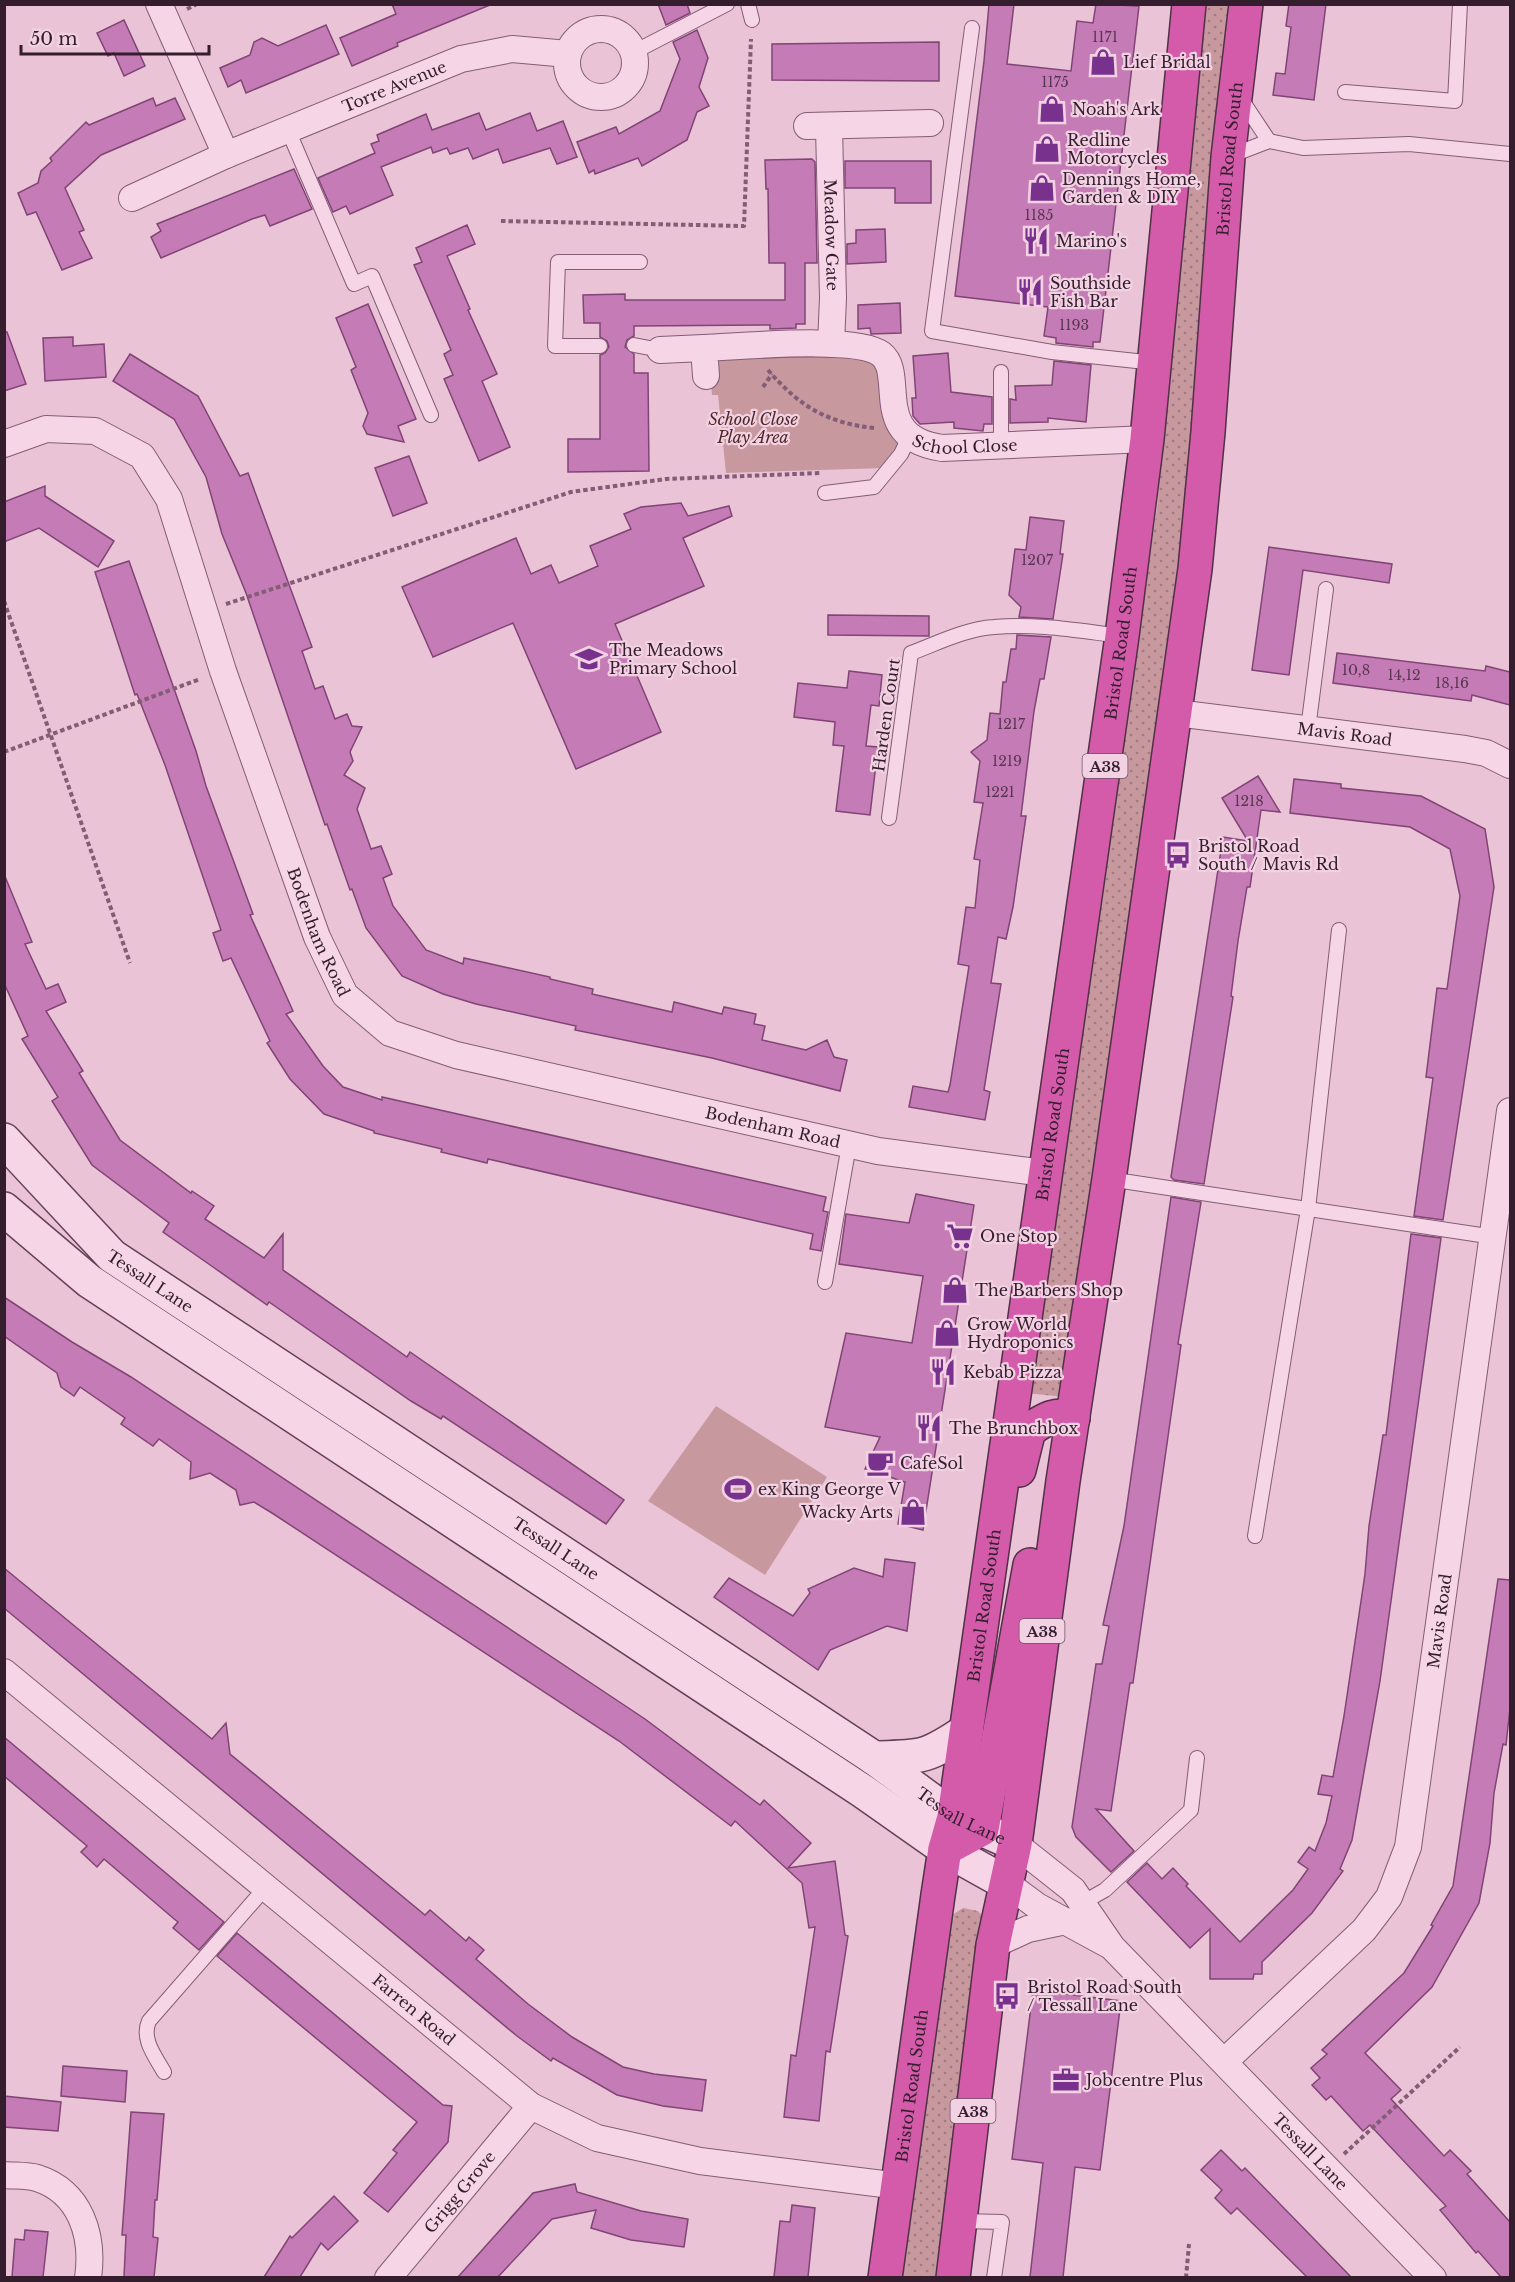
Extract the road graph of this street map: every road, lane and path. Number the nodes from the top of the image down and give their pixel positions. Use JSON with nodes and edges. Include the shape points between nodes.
{"nodes":[{"id":1,"x":159,"y":4,"type":"edge"},
{"id":2,"x":727,"y":4,"type":"edge"},
{"id":3,"x":748,"y":4,"type":"edge"},
{"id":4,"x":1189,"y":4,"type":"edge"},
{"id":5,"x":1246,"y":4,"type":"edge"},
{"id":6,"x":1460,"y":4,"type":"edge"},
{"id":7,"x":752,"y":20,"type":"joint"},
{"id":8,"x":972,"y":28,"type":"dead end"},
{"id":9,"x":633,"y":52,"type":"junction"},
{"id":10,"x":568,"y":54,"type":"junction"},
{"id":11,"x":1234,"y":90,"type":"junction"},
{"id":12,"x":1345,"y":92,"type":"dead end"},
{"id":13,"x":930,"y":123,"type":"dead end"},
{"id":14,"x":288,"y":130,"type":"junction"},
{"id":15,"x":1269,"y":141,"type":"junction"},
{"id":16,"x":1510,"y":154,"type":"edge"},
{"id":17,"x":226,"y":155,"type":"junction"},
{"id":18,"x":1228,"y":157,"type":"junction"},
{"id":19,"x":132,"y":198,"type":"dead end"},
{"id":20,"x":501,"y":221,"type":"dead end"},
{"id":21,"x":640,"y":262,"type":"dead end"},
{"id":22,"x":831,"y":344,"type":"junction"},
{"id":23,"x":634,"y":345,"type":"dead end"},
{"id":24,"x":600,"y":346,"type":"dead end"},
{"id":25,"x":754,"y":347,"type":"junction"},
{"id":26,"x":704,"y":348,"type":"junction"},
{"id":27,"x":660,"y":350,"type":"joint"},
{"id":28,"x":1155,"y":363,"type":"junction"},
{"id":29,"x":1001,"y":372,"type":"dead end"},
{"id":30,"x":772,"y":374,"type":"junction"},
{"id":31,"x":706,"y":376,"type":"dead end"},
{"id":32,"x":763,"y":387,"type":"dead end"},
{"id":33,"x":431,"y":415,"type":"dead end"},
{"id":34,"x":904,"y":428,"type":"junction"},
{"id":35,"x":1147,"y":439,"type":"junction"},
{"id":36,"x":4,"y":444,"type":"edge"},
{"id":37,"x":1000,"y":444,"type":"junction"},
{"id":38,"x":830,"y":473,"type":"dead end"},
{"id":39,"x":825,"y":492,"type":"dead end"},
{"id":40,"x":1326,"y":589,"type":"dead end"},
{"id":41,"x":4,"y":602,"type":"edge"},
{"id":42,"x":206,"y":611,"type":"junction"},
{"id":43,"x":1122,"y":636,"type":"junction"},
{"id":44,"x":223,"y":671,"type":"junction"},
{"id":45,"x":1176,"y":713,"type":"junction"},
{"id":46,"x":1308,"y":729,"type":"junction"},
{"id":47,"x":50,"y":735,"type":"junction"},
{"id":48,"x":4,"y":752,"type":"edge"},
{"id":49,"x":1510,"y":765,"type":"edge"},
{"id":50,"x":889,"y":818,"type":"dead end"},
{"id":51,"x":1339,"y":930,"type":"dead end"},
{"id":52,"x":130,"y":963,"type":"dead end"},
{"id":53,"x":1510,"y":1111,"type":"edge"},
{"id":54,"x":4,"y":1140,"type":"edge"},
{"id":55,"x":849,"y":1145,"type":"junction"},
{"id":56,"x":1044,"y":1173,"type":"junction"},
{"id":57,"x":1109,"y":1179,"type":"junction"},
{"id":58,"x":4,"y":1209,"type":"edge"},
{"id":59,"x":1308,"y":1209,"type":"junction"},
{"id":60,"x":1494,"y":1237,"type":"junction"},
{"id":61,"x":825,"y":1282,"type":"dead end"},
{"id":62,"x":1073,"y":1418,"type":"junction"},
{"id":63,"x":1063,"y":1481,"type":"junction"},
{"id":64,"x":995,"y":1523,"type":"junction"},
{"id":65,"x":1255,"y":1536,"type":"dead end"},
{"id":66,"x":4,"y":1672,"type":"edge"},
{"id":67,"x":966,"y":1731,"type":"junction"},
{"id":68,"x":874,"y":1758,"type":"junction"},
{"id":69,"x":1197,"y":1758,"type":"dead end"},
{"id":70,"x":968,"y":1823,"type":"junction"},
{"id":71,"x":1015,"y":1844,"type":"junction"},
{"id":72,"x":945,"y":1849,"type":"junction"},
{"id":73,"x":1006,"y":1883,"type":"junction"},
{"id":74,"x":266,"y":1887,"type":"junction"},
{"id":75,"x":1074,"y":1912,"type":"junction"},
{"id":76,"x":993,"y":1945,"type":"junction"},
{"id":77,"x":1460,"y":2047,"type":"dead end"},
{"id":78,"x":1225,"y":2061,"type":"junction"},
{"id":79,"x":164,"y":2072,"type":"dead end"},
{"id":80,"x":531,"y":2106,"type":"junction"},
{"id":81,"x":1328,"y":2168,"type":"junction"},
{"id":82,"x":4,"y":2175,"type":"edge"},
{"id":83,"x":899,"y":2186,"type":"junction"},
{"id":84,"x":961,"y":2221,"type":"junction"},
{"id":85,"x":1189,"y":2244,"type":"dead end"},
{"id":86,"x":88,"y":2277,"type":"edge"},
{"id":87,"x":388,"y":2277,"type":"edge"},
{"id":88,"x":885,"y":2277,"type":"edge"},
{"id":89,"x":953,"y":2277,"type":"edge"},
{"id":90,"x":994,"y":2277,"type":"edge"},
{"id":91,"x":1186,"y":2277,"type":"edge"},
{"id":92,"x":1433,"y":2277,"type":"edge"}],
"edges":[{"from":1,"to":17,"type":"street"},
{"from":2,"to":9,"type":"lane"},
{"from":3,"to":7,"type":"lane"},
{"from":4,"to":28,"type":"highway","name":"Bristol Road South","number":"A38"},
{"from":5,"to":11,"type":"highway","name":"Bristol Road South","number":"A38"},
{"from":6,"to":12,"type":"lane","via":[[1455,101]]},
{"from":7,"to":20,"type":"path","via":[[744,226]]},
{"from":8,"to":28,"type":"lane","via":[[932,331],[1052,352]]},
{"from":9,"to":10,"type":"street","via":[[621,35],[600,29],[580,36]]},
{"from":9,"to":10,"type":"street","via":[[635,64],[627,85],[618,92],[596,97],[585,93],[570,77]]},
{"from":10,"to":14,"type":"street","name":"Torre Avenue","via":[[512,49],[460,59]]},
{"from":11,"to":15,"type":"lane"},
{"from":11,"to":18,"type":"highway","name":"Bristol Road South","number":"A38"},
{"from":13,"to":22,"type":"street","name":"Meadow Gate","via":[[818,127],[833,298]]},
{"from":14,"to":17,"type":"street","name":"Torre Avenue"},
{"from":14,"to":33,"type":"lane","via":[[354,284],[372,276]]},
{"from":15,"to":16,"type":"lane","via":[[1303,148],[1409,144]]},
{"from":15,"to":18,"type":"lane"},
{"from":17,"to":19,"type":"street","name":"Torre Avenue"},
{"from":18,"to":45,"type":"highway","name":"Bristol Road South","number":"A38","via":[[1206,460]]},
{"from":21,"to":24,"type":"lane","via":[[558,262],[555,346]]},
{"from":22,"to":25,"type":"street","name":"School Close"},
{"from":22,"to":34,"type":"street","name":"School Close","via":[[871,348],[883,355],[889,366],[893,408]]},
{"from":23,"to":27,"type":"lane"},
{"from":25,"to":26,"type":"street","name":"School Close"},
{"from":25,"to":30,"type":"path","via":[[755,354]]},
{"from":26,"to":27,"type":"street","name":"School Close"},
{"from":26,"to":31,"type":"street"},
{"from":28,"to":35,"type":"highway","name":"Bristol Road South","number":"A38"},
{"from":29,"to":37,"type":"lane"},
{"from":30,"to":32,"type":"path"},
{"from":30,"to":34,"type":"path","via":[[809,406],[844,424]]},
{"from":34,"to":37,"type":"street","name":"School Close","via":[[925,446]]},
{"from":34,"to":39,"type":"lane","via":[[901,454],[874,487]]},
{"from":35,"to":37,"type":"street","name":"School Close"},
{"from":35,"to":43,"type":"highway","name":"Bristol Road South","number":"A38"},
{"from":36,"to":42,"type":"street","name":"Bodenham Road","via":[[46,429],[94,431],[142,456],[168,499]]},
{"from":38,"to":42,"type":"path","via":[[666,479],[571,492]]},
{"from":40,"to":46,"type":"lane"},
{"from":41,"to":47,"type":"path"},
{"from":42,"to":44,"type":"street","name":"Bodenham Road"},
{"from":43,"to":50,"type":"lane","name":"Harden Court","via":[[1025,626],[993,627],[961,633],[911,653]]},
{"from":43,"to":56,"type":"highway","name":"Bristol Road South","number":"A38"},
{"from":44,"to":47,"type":"path"},
{"from":44,"to":55,"type":"street","name":"Bodenham Road","via":[[317,937],[345,995],[390,1033],[456,1055]]},
{"from":45,"to":46,"type":"street","name":"Mavis Road"},
{"from":45,"to":57,"type":"highway","name":"Bristol Road South","number":"A38"},
{"from":46,"to":49,"type":"street","name":"Mavis Road","via":[[1465,749],[1486,753]]},
{"from":47,"to":48,"type":"path"},
{"from":47,"to":52,"type":"path"},
{"from":51,"to":59,"type":"lane"},
{"from":53,"to":60,"type":"street","name":"Mavis Road"},
{"from":54,"to":68,"type":"street","name":"Tessall Lane","via":[[112,1256]]},
{"from":55,"to":56,"type":"street","name":"Bodenham Road"},
{"from":55,"to":61,"type":"lane"},
{"from":56,"to":64,"type":"highway","name":"Bristol Road South","number":"A38"},
{"from":57,"to":59,"type":"lane"},
{"from":57,"to":62,"type":"highway","name":"Bristol Road South","number":"A38"},
{"from":58,"to":72,"type":"street","name":"Tessall Lane","via":[[89,1281]]},
{"from":59,"to":60,"type":"lane"},
{"from":59,"to":65,"type":"lane"},
{"from":60,"to":78,"type":"street","name":"Mavis Road","via":[[1408,1846],[1389,1897],[1364,1930]]},
{"from":62,"to":63,"type":"highway","name":"Bristol Road South","number":"A38"},
{"from":62,"to":64,"type":"highway","via":[[1061,1414],[1044,1419],[1029,1430],[1022,1463]]},
{"from":63,"to":70,"type":"highway","via":[[1036,1528]]},
{"from":63,"to":71,"type":"highway","name":"Bristol Road South","number":"A38"},
{"from":64,"to":67,"type":"highway","name":"Bristol Road South","number":"A38"},
{"from":66,"to":74,"type":"street","name":"Farren Road"},
{"from":67,"to":68,"type":"street","via":[[921,1758]]},
{"from":67,"to":70,"type":"highway","name":"Bristol Road South","number":"A38"},
{"from":68,"to":70,"type":"street","name":"Tessall Lane"},
{"from":69,"to":75,"type":"lane","via":[[1191,1810],[1105,1890]]},
{"from":70,"to":71,"type":"street","name":"Tessall Lane"},
{"from":70,"to":72,"type":"highway"},
{"from":71,"to":73,"type":"highway","name":"Bristol Road South","number":"A38"},
{"from":71,"to":75,"type":"street","name":"Tessall Lane","via":[[1073,1890]]},
{"from":72,"to":73,"type":"street","name":"Tessall Lane"},
{"from":72,"to":83,"type":"highway","name":"Bristol Road South"},
{"from":73,"to":75,"type":"street","name":"Tessall Lane","via":[[1037,1905]]},
{"from":73,"to":76,"type":"highway","name":"Bristol Road South","number":"A38"},
{"from":74,"to":79,"type":"lane","via":[[148,2021],[146,2039]]},
{"from":74,"to":80,"type":"street","name":"Farren Road"},
{"from":75,"to":76,"type":"street"},
{"from":75,"to":78,"type":"street","name":"Tessall Lane"},
{"from":76,"to":84,"type":"highway","name":"Bristol Road South","number":"A38"},
{"from":77,"to":81,"type":"path"},
{"from":78,"to":81,"type":"street","name":"Tessall Lane"},
{"from":80,"to":83,"type":"street","name":"Farren Road","via":[[597,2138],[700,2161]]},
{"from":80,"to":87,"type":"street","name":"Grigg Grove"},
{"from":81,"to":92,"type":"street","name":"Tessall Lane"},
{"from":82,"to":86,"type":"street","via":[[35,2177],[56,2186],[73,2202],[85,2226],[91,2252]]},
{"from":83,"to":88,"type":"highway","name":"Bristol Road South"},
{"from":84,"to":89,"type":"highway","name":"Bristol Road South","number":"A38"},
{"from":84,"to":90,"type":"lane","via":[[1002,2223]]},
{"from":85,"to":91,"type":"path"}]}
